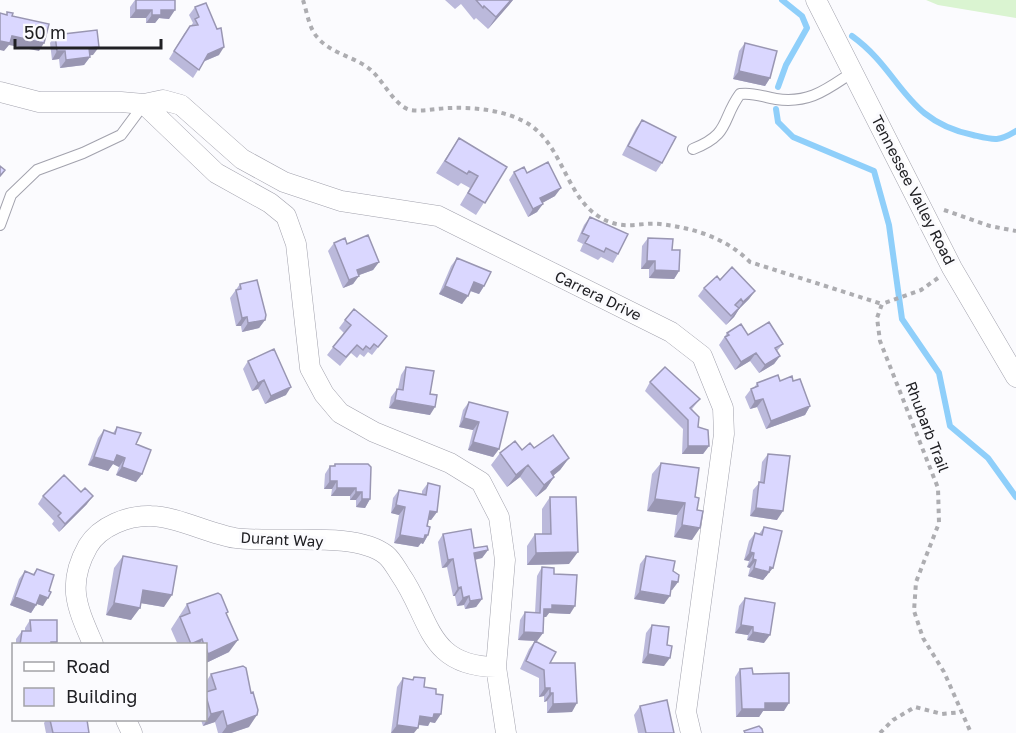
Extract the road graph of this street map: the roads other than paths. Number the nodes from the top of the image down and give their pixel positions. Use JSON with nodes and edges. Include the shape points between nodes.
{"nodes":[{"id":1,"x":816,"y":0,"type":"edge"},
{"id":2,"x":854,"y":72,"type":"junction"},
{"id":3,"x":0,"y":92,"type":"edge"},
{"id":4,"x":144,"y":105,"type":"junction"},
{"id":5,"x":693,"y":150,"type":"dead end"},
{"id":6,"x":0,"y":225,"type":"edge"},
{"id":7,"x":1016,"y":377,"type":"edge"},
{"id":8,"x":92,"y":643,"type":"edge"},
{"id":9,"x":496,"y":667,"type":"junction"},
{"id":10,"x":506,"y":733,"type":"edge"},
{"id":11,"x":691,"y":733,"type":"edge"}],
"edges":[{"from":1,"to":2,"type":"street","name":"Tennessee Valley Road"},
{"from":2,"to":5,"type":"lane","via":[[814,97],[777,99],[751,92],[740,94],[724,129]]},
{"from":2,"to":7,"type":"street","name":"Tennessee Valley Road","via":[[952,268]]},
{"from":3,"to":4,"type":"street","name":"Carrera Drive","via":[[39,102]]},
{"from":4,"to":6,"type":"lane","via":[[121,135],[37,170],[11,195]]},
{"from":4,"to":9,"type":"street","via":[[216,173],[270,203],[285,216],[296,244],[310,368],[324,394],[340,412],[374,432],[450,463],[481,482],[499,517],[505,561]]},
{"from":4,"to":11,"type":"street","name":"Carrera Drive","via":[[164,100],[181,105],[242,159],[284,182],[341,201],[438,216],[671,332],[702,356],[723,408],[724,434],[686,712]]},
{"from":8,"to":9,"type":"street","name":"Durant Way","via":[[76,605],[75,581],[81,559],[91,542],[117,521],[152,515],[235,538],[366,543],[388,556],[410,588],[432,638],[454,658],[481,667]]},
{"from":9,"to":10,"type":"street"}]}
